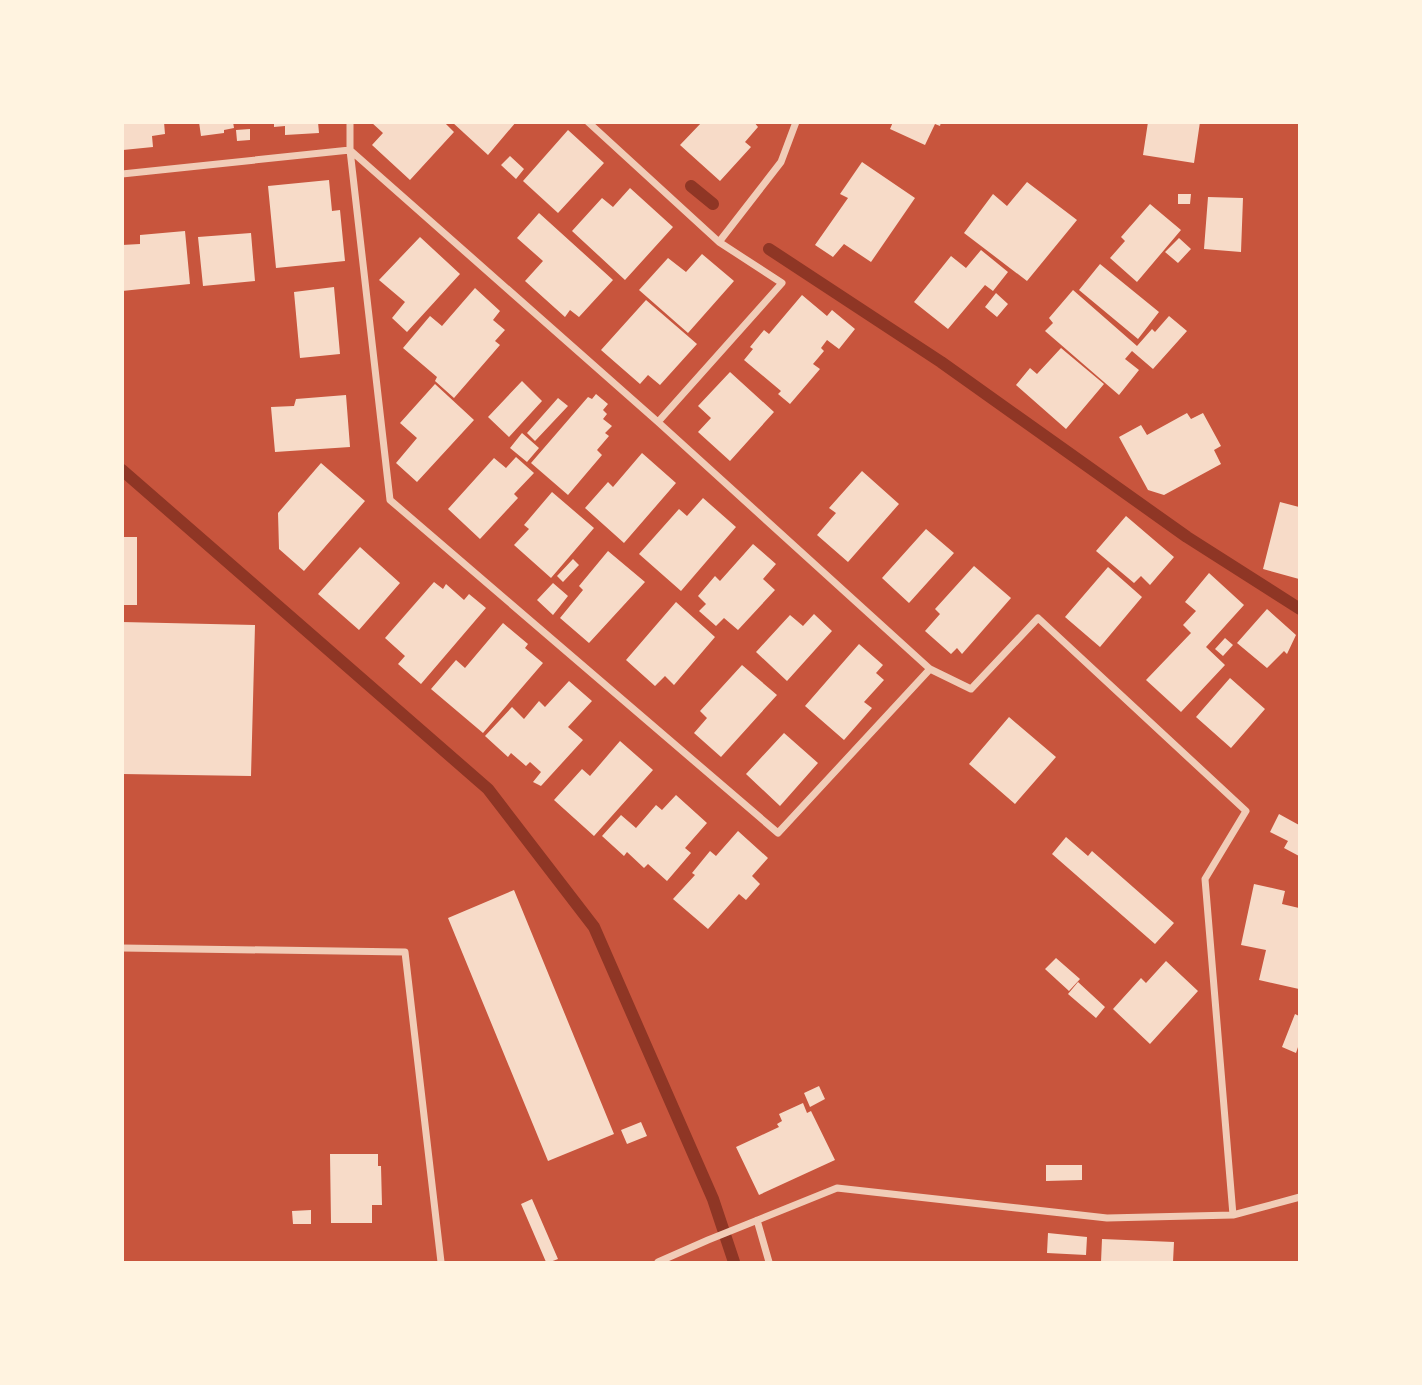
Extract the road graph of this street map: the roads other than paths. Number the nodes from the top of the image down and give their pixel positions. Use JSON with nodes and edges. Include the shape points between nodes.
{"nodes":[{"id":1,"x":349,"y":122,"type":"edge"},
{"id":2,"x":588,"y":122,"type":"edge"},
{"id":3,"x":796,"y":122,"type":"edge"},
{"id":4,"x":350,"y":150,"type":"junction"},
{"id":5,"x":122,"y":174,"type":"edge"},
{"id":6,"x":719,"y":242,"type":"junction"},
{"id":7,"x":658,"y":422,"type":"junction"},
{"id":8,"x":930,"y":669,"type":"junction"},
{"id":9,"x":122,"y":948,"type":"edge"},
{"id":10,"x":1300,"y":1197,"type":"edge"},
{"id":11,"x":1233,"y":1215,"type":"junction"},
{"id":12,"x":757,"y":1220,"type":"junction"},
{"id":13,"x":671,"y":1259,"type":"edge"},
{"id":14,"x":441,"y":1262,"type":"edge"},
{"id":15,"x":658,"y":1262,"type":"edge"},
{"id":16,"x":769,"y":1262,"type":"edge"}],
"edges":[{"from":1,"to":4,"type":"street"},
{"from":2,"to":6,"type":"street"},
{"from":3,"to":6,"type":"street","via":[[781,162]]},
{"from":4,"to":5,"type":"street"},
{"from":4,"to":7,"type":"street"},
{"from":4,"to":8,"type":"street","via":[[390,500],[778,833]]},
{"from":6,"to":7,"type":"street","via":[[782,283]]},
{"from":7,"to":8,"type":"street"},
{"from":8,"to":11,"type":"street","via":[[971,688],[1038,618],[1246,811],[1205,879]]},
{"from":9,"to":14,"type":"street","via":[[405,952]]},
{"from":10,"to":11,"type":"street"},
{"from":11,"to":12,"type":"street","via":[[1107,1218],[836,1188]]},
{"from":12,"to":13,"type":"street"},
{"from":12,"to":16,"type":"street"},
{"from":13,"to":15,"type":"street"}]}
